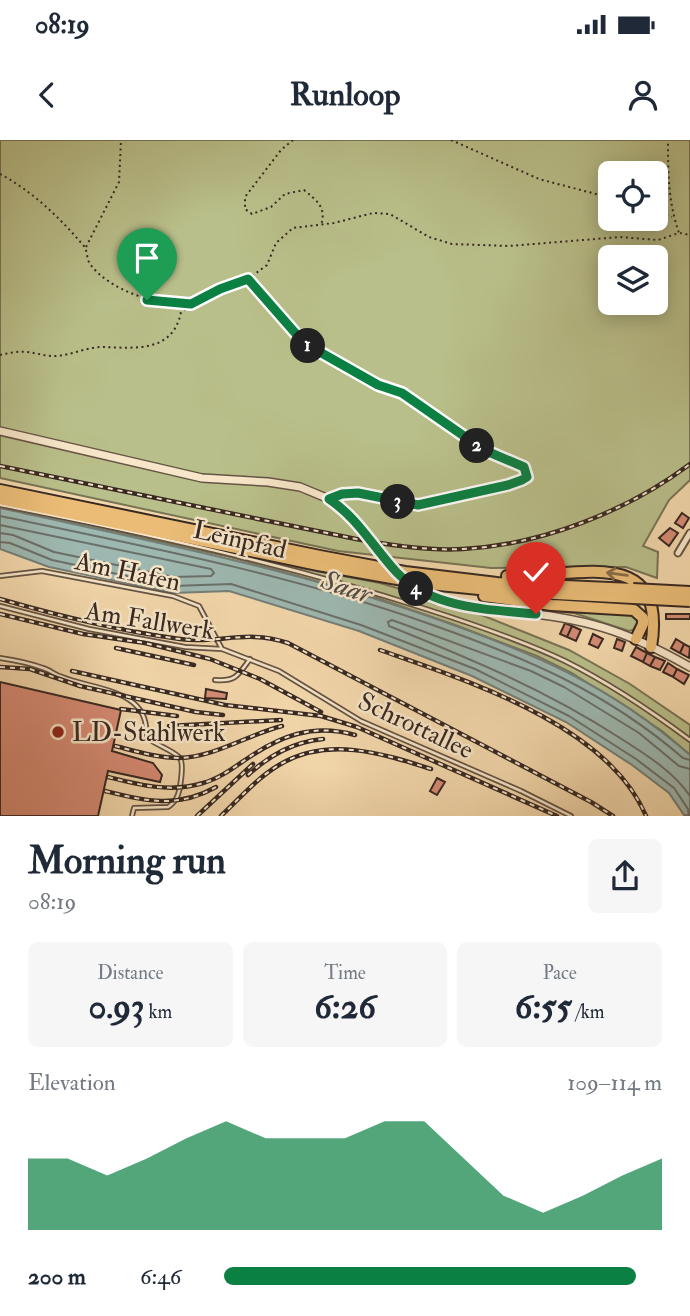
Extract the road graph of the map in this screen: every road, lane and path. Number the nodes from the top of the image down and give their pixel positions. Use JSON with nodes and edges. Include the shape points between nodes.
{"nodes":[{"id":1,"x":121,"y":140,"type":"edge"},
{"id":2,"x":293,"y":140,"type":"edge"},
{"id":3,"x":450,"y":140,"type":"edge"},
{"id":4,"x":668,"y":140,"type":"edge"},
{"id":5,"x":0,"y":174,"type":"edge"},
{"id":6,"x":598,"y":195,"type":"edge"},
{"id":7,"x":668,"y":216,"type":"edge"},
{"id":8,"x":673,"y":218,"type":"junction"},
{"id":9,"x":320,"y":226,"type":"junction"},
{"id":10,"x":679,"y":233,"type":"junction"},
{"id":11,"x":690,"y":235,"type":"edge"},
{"id":12,"x":86,"y":248,"type":"junction"},
{"id":13,"x":248,"y":279,"type":"junction"},
{"id":14,"x":191,"y":304,"type":"junction"},
{"id":15,"x":0,"y":355,"type":"edge"},
{"id":16,"x":0,"y":431,"type":"edge"},
{"id":17,"x":0,"y":490,"type":"edge"},
{"id":18,"x":0,"y":499,"type":"edge"},
{"id":19,"x":329,"y":499,"type":"junction"},
{"id":20,"x":0,"y":505,"type":"edge"},
{"id":21,"x":690,"y":533,"type":"edge"},
{"id":22,"x":678,"y":554,"type":"dead end"},
{"id":23,"x":362,"y":568,"type":"junction"},
{"id":24,"x":0,"y":576,"type":"edge"},
{"id":25,"x":424,"y":579,"type":"junction"},
{"id":26,"x":690,"y":592,"type":"edge"},
{"id":27,"x":633,"y":593,"type":"junction"},
{"id":28,"x":690,"y":601,"type":"edge"},
{"id":29,"x":0,"y":606,"type":"edge"},
{"id":30,"x":636,"y":639,"type":"junction"},
{"id":31,"x":651,"y":647,"type":"junction"},
{"id":32,"x":222,"y":649,"type":"junction"},
{"id":33,"x":0,"y":658,"type":"edge"},
{"id":34,"x":250,"y":659,"type":"junction"},
{"id":35,"x":690,"y":667,"type":"edge"},
{"id":36,"x":215,"y":680,"type":"dead end"},
{"id":37,"x":690,"y":740,"type":"edge"},
{"id":38,"x":132,"y":816,"type":"edge"},
{"id":39,"x":571,"y":816,"type":"edge"}],
"edges":[{"from":1,"to":12,"type":"path","via":[[119,182]]},
{"from":2,"to":9,"type":"path","via":[[246,197],[245,209],[252,214],[271,207],[285,194],[304,190],[320,204],[324,215]]},
{"from":3,"to":6,"type":"path","via":[[539,179]]},
{"from":4,"to":8,"type":"path","via":[[667,184]]},
{"from":5,"to":12,"type":"path","via":[[32,194]]},
{"from":7,"to":8,"type":"path"},
{"from":8,"to":10,"type":"path"},
{"from":9,"to":10,"type":"path","via":[[373,213],[390,214],[429,237],[484,246],[620,237],[658,240]]},
{"from":9,"to":13,"type":"path","via":[[293,228],[276,243],[267,265]]},
{"from":10,"to":11,"type":"path"},
{"from":12,"to":14,"type":"path","via":[[89,262],[101,275],[134,294],[147,300]]},
{"from":13,"to":14,"type":"path"},
{"from":13,"to":19,"type":"path","via":[[304,343],[378,385],[402,393],[475,445],[527,471],[527,477],[508,485],[418,505],[358,493]]},
{"from":14,"to":15,"type":"path","via":[[181,312],[178,326],[150,346],[101,347],[55,356]]},
{"from":16,"to":19,"type":"street","via":[[202,478],[285,483]]},
{"from":17,"to":23,"type":"highway"},
{"from":18,"to":23,"type":"highway"},
{"from":19,"to":30,"type":"street","bridge":true,"via":[[357,522],[391,567],[428,596],[472,607],[590,623]]},
{"from":20,"to":37,"type":"lane","name":"Leinpfad","via":[[283,567],[441,613],[564,661],[625,695]]},
{"from":21,"to":22,"type":"street"},
{"from":23,"to":25,"type":"highway"},
{"from":23,"to":25,"type":"highway","via":[[405,572]]},
{"from":24,"to":32,"type":"lane","name":"Am Hafen","via":[[42,571],[173,596],[199,606]]},
{"from":25,"to":27,"type":"highway"},
{"from":25,"to":30,"type":"highway","via":[[522,602],[634,610],[643,618]]},
{"from":31,"to":25,"type":"highway","one_way":true,"via":[[651,601],[641,584],[629,576]]},
{"from":26,"to":27,"type":"highway","bridge":true},
{"from":27,"to":28,"type":"highway","bridge":true},
{"from":29,"to":32,"type":"lane","name":"Am Fallwerk","via":[[89,629],[185,647]]},
{"from":30,"to":31,"type":"street"},
{"from":31,"to":35,"type":"street"},
{"from":32,"to":34,"type":"lane","name":"Am Fallwerk"},
{"from":33,"to":38,"type":"lane","via":[[110,690],[144,713],[146,737],[183,762],[180,788],[168,807],[134,808]]},
{"from":34,"to":36,"type":"lane","name":"Am Fallwerk","via":[[237,677]]},
{"from":34,"to":39,"type":"lane","name":"Schrottallee","via":[[279,671],[361,721]]}]}
